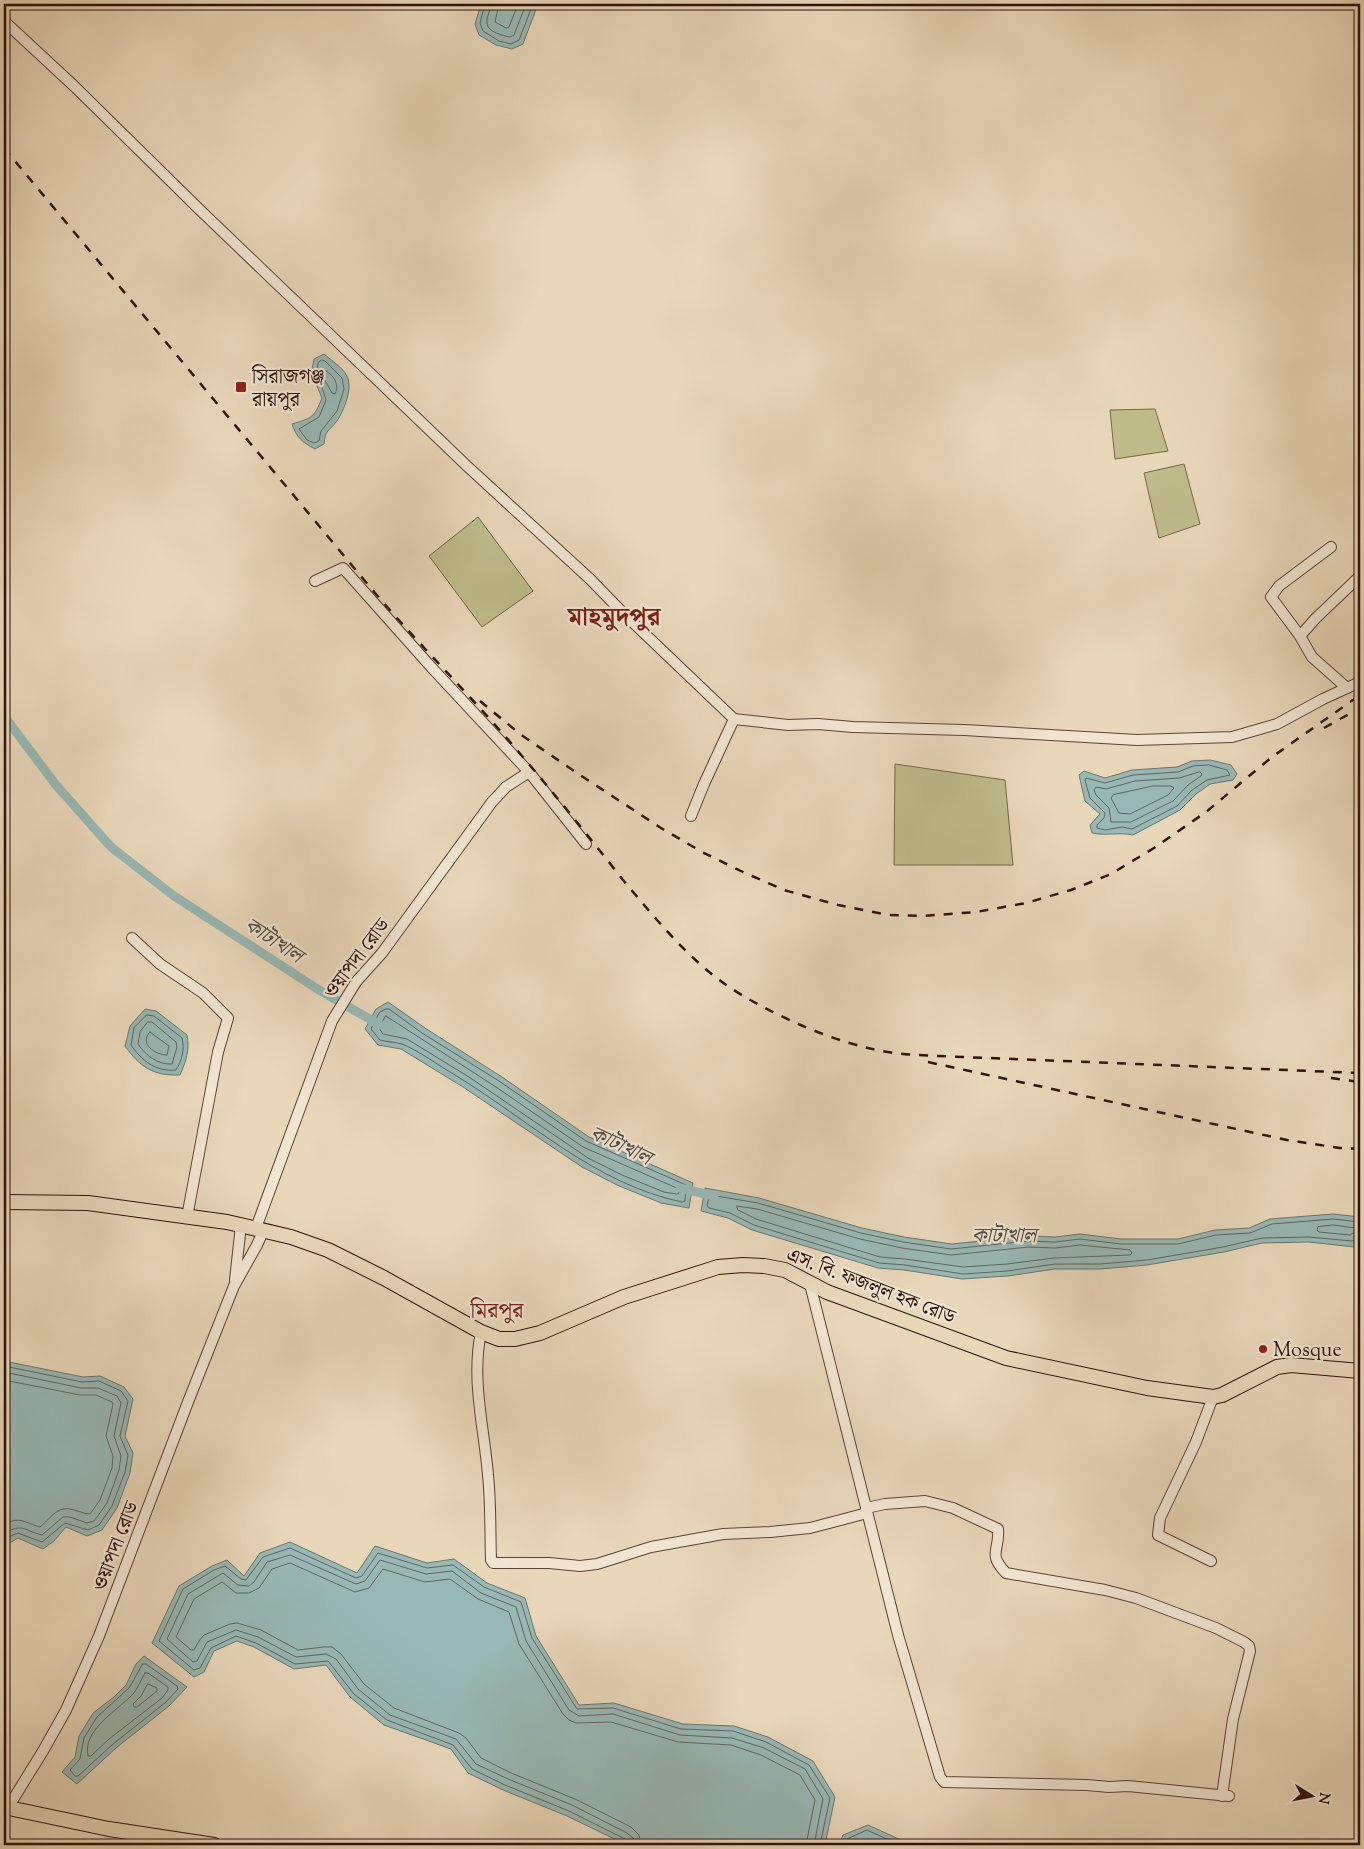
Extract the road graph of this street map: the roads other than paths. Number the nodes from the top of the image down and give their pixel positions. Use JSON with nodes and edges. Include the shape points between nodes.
{"nodes":[{"id":1,"x":4,"y":21,"type":"edge"},
{"id":2,"x":1331,"y":547,"type":"dead end"},
{"id":3,"x":1360,"y":576,"type":"edge"},
{"id":4,"x":315,"y":581,"type":"dead end"},
{"id":5,"x":1300,"y":636,"type":"junction"},
{"id":6,"x":1360,"y":682,"type":"edge"},
{"id":7,"x":1347,"y":688,"type":"junction"},
{"id":8,"x":734,"y":719,"type":"junction"},
{"id":9,"x":529,"y":772,"type":"junction"},
{"id":10,"x":691,"y":816,"type":"dead end"},
{"id":11,"x":586,"y":844,"type":"dead end"},
{"id":12,"x":132,"y":938,"type":"dead end"},
{"id":13,"x":4,"y":1202,"type":"edge"},
{"id":14,"x":187,"y":1217,"type":"junction"},
{"id":15,"x":241,"y":1225,"type":"junction"},
{"id":16,"x":260,"y":1228,"type":"junction"},
{"id":17,"x":810,"y":1284,"type":"junction"},
{"id":18,"x":234,"y":1286,"type":"junction"},
{"id":19,"x":481,"y":1332,"type":"junction"},
{"id":20,"x":1360,"y":1372,"type":"edge"},
{"id":21,"x":1213,"y":1397,"type":"junction"},
{"id":22,"x":866,"y":1510,"type":"junction"},
{"id":23,"x":1210,"y":1561,"type":"dead end"},
{"id":24,"x":5,"y":1810,"type":"edge"},
{"id":25,"x":214,"y":1845,"type":"edge"}],
"edges":[{"from":1,"to":8,"type":"street"},
{"from":2,"to":5,"type":"street","via":[[1279,586],[1271,597]]},
{"from":3,"to":5,"type":"street"},
{"from":4,"to":9,"type":"street","via":[[343,568]]},
{"from":5,"to":7,"type":"street","via":[[1312,657]]},
{"from":6,"to":7,"type":"street"},
{"from":7,"to":8,"type":"street","via":[[1277,724],[1223,737],[1137,740],[964,730],[788,725]]},
{"from":8,"to":10,"type":"street"},
{"from":9,"to":11,"type":"street"},
{"from":9,"to":16,"type":"street","name":"ওয়াপদা রোড","via":[[500,793],[382,953],[356,982],[332,1020]]},
{"from":12,"to":14,"type":"street","via":[[228,1018],[218,1052]]},
{"from":13,"to":14,"type":"main road","name":"এস. বি. ফজলুল হক রোড","via":[[88,1204]]},
{"from":14,"to":15,"type":"main road","name":"এস. বি. ফজলুল হক রোড"},
{"from":15,"to":16,"type":"main road","name":"এস. বি. ফজলুল হক রোড"},
{"from":15,"to":18,"type":"street","name":"ওয়াপদা রোড"},
{"from":16,"to":18,"type":"street","name":"ওয়াপদা রোড","via":[[257,1245]]},
{"from":16,"to":19,"type":"main road","name":"এস. বি. ফজলুল হক রোড","via":[[328,1250]]},
{"from":17,"to":19,"type":"main road","name":"এস. বি. ফজলুল হক রোড","via":[[785,1270],[743,1265],[718,1267],[624,1297],[540,1333],[514,1339]]},
{"from":17,"to":21,"type":"main road","name":"এস. বি. ফজলুল হক রোড","via":[[1006,1358],[1147,1388]]},
{"from":17,"to":22,"type":"street"},
{"from":18,"to":24,"type":"street","name":"ওয়াপদা রোড","via":[[99,1636],[66,1710]]},
{"from":19,"to":22,"type":"street","via":[[476,1376],[488,1476],[493,1563],[597,1564],[651,1547],[723,1534],[810,1528]]},
{"from":20,"to":21,"type":"main road","name":"এস. বি. ফজলুল হক রোড","via":[[1291,1365],[1277,1367]]},
{"from":21,"to":23,"type":"street","via":[[1158,1528],[1158,1535]]},
{"from":22,"to":22,"type":"street","via":[[885,1504],[925,1501],[953,1508],[998,1529],[996,1560],[1006,1573],[1136,1598],[1244,1642],[1250,1651],[1233,1719],[1226,1796],[1128,1786],[944,1782],[898,1635]]},
{"from":24,"to":25,"type":"main road"}]}
